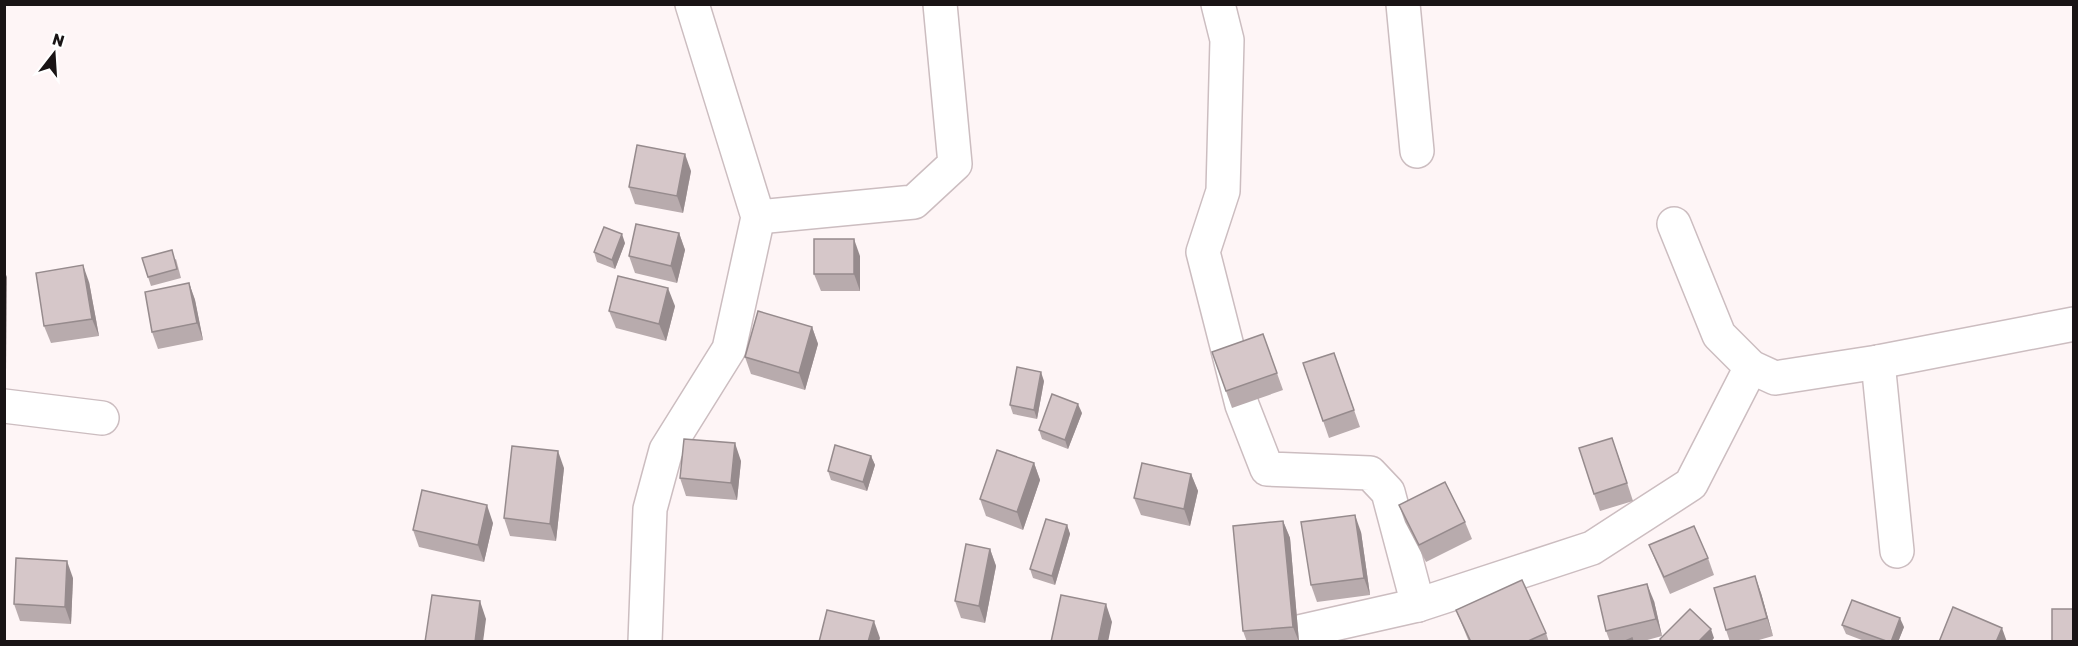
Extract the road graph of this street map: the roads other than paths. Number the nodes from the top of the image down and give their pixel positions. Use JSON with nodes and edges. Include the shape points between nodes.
{"nodes":[{"id":1,"x":692,"y":4,"type":"edge"},
{"id":2,"x":940,"y":4,"type":"edge"},
{"id":3,"x":1218,"y":4,"type":"edge"},
{"id":4,"x":1403,"y":4,"type":"edge"},
{"id":5,"x":1417,"y":151,"type":"dead end"},
{"id":6,"x":758,"y":217,"type":"junction"},
{"id":7,"x":1674,"y":224,"type":"dead end"},
{"id":8,"x":2073,"y":324,"type":"edge"},
{"id":9,"x":1878,"y":362,"type":"junction"},
{"id":10,"x":1751,"y":367,"type":"junction"},
{"id":11,"x":4,"y":406,"type":"edge"},
{"id":12,"x":102,"y":418,"type":"dead end"},
{"id":13,"x":1897,"y":551,"type":"dead end"},
{"id":14,"x":1418,"y":605,"type":"junction"},
{"id":15,"x":1294,"y":633,"type":"edge"},
{"id":16,"x":645,"y":642,"type":"edge"}],
"edges":[{"from":1,"to":6,"type":"street"},
{"from":2,"to":6,"type":"street","via":[[955,164],[914,202]]},
{"from":3,"to":14,"type":"street","via":[[1227,40],[1223,191],[1203,252],[1242,405],[1267,469],[1370,473],[1388,492]]},
{"from":4,"to":5,"type":"street"},
{"from":6,"to":16,"type":"street","via":[[729,349],[666,450],[650,509]]},
{"from":7,"to":10,"type":"street","via":[[1719,335]]},
{"from":8,"to":9,"type":"street"},
{"from":9,"to":10,"type":"street","via":[[1775,378]]},
{"from":9,"to":13,"type":"street"},
{"from":10,"to":14,"type":"street","via":[[1691,483],[1592,548]]},
{"from":11,"to":12,"type":"street"},
{"from":14,"to":15,"type":"street"}]}
